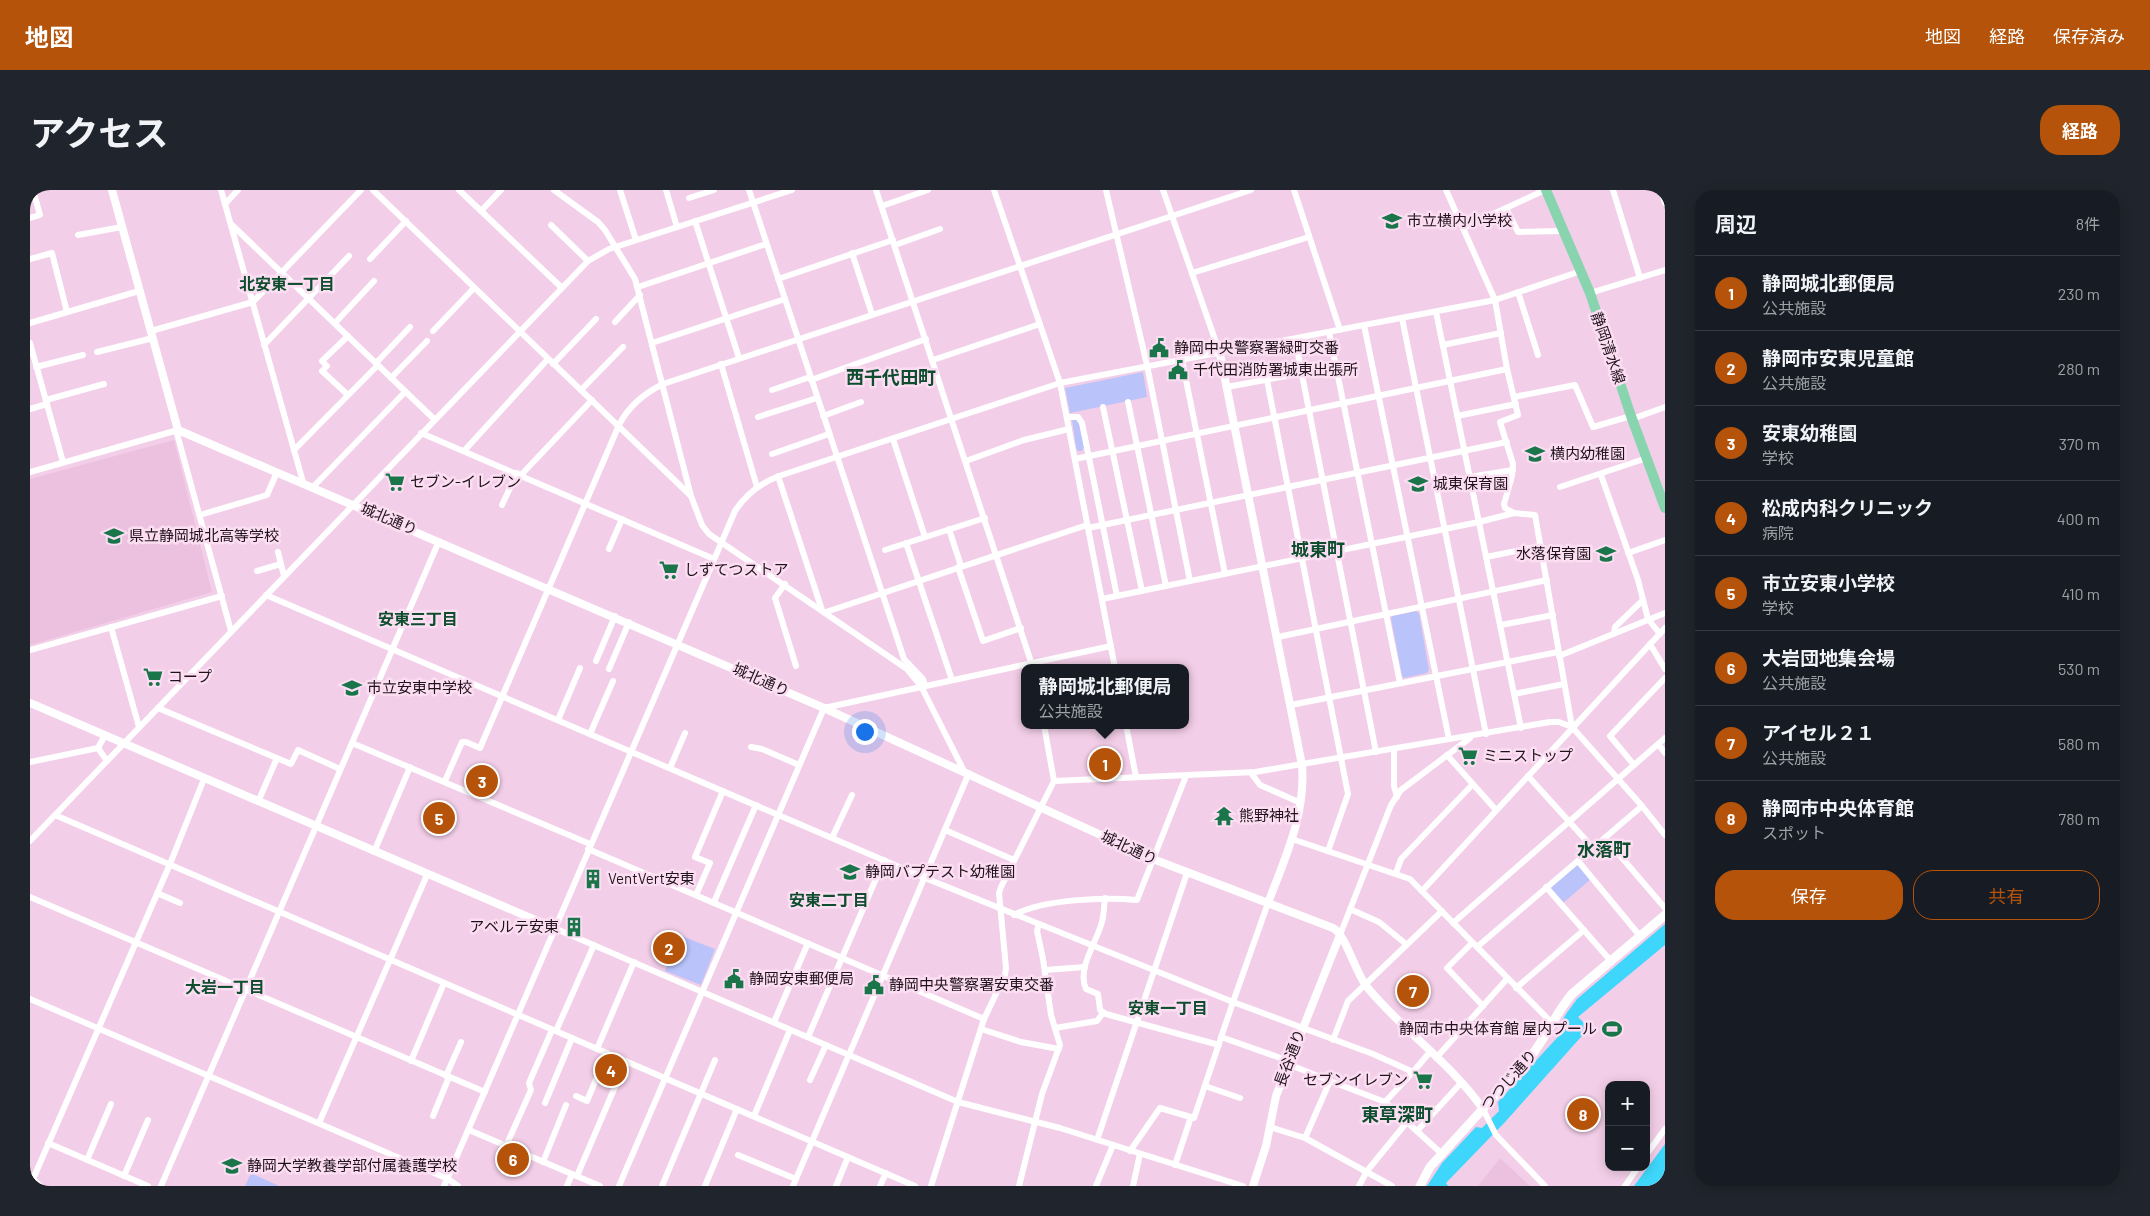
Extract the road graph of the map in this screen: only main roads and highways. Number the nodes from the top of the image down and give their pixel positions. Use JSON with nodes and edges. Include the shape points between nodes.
{"nodes":[{"id":1,"x":1546,"y":190,"type":"edge"},
{"id":2,"x":1665,"y":508,"type":"edge"},
{"id":3,"x":1665,"y":915,"type":"edge"},
{"id":4,"x":1420,"y":1186,"type":"edge"}],
"edges":[{"from":1,"to":2,"type":"main road","name":"静岡清水線","via":[[1590,293]]},
{"from":3,"to":4,"type":"main road","name":"つつじ通り","via":[[1572,994],[1532,1055],[1430,1167]]}]}
